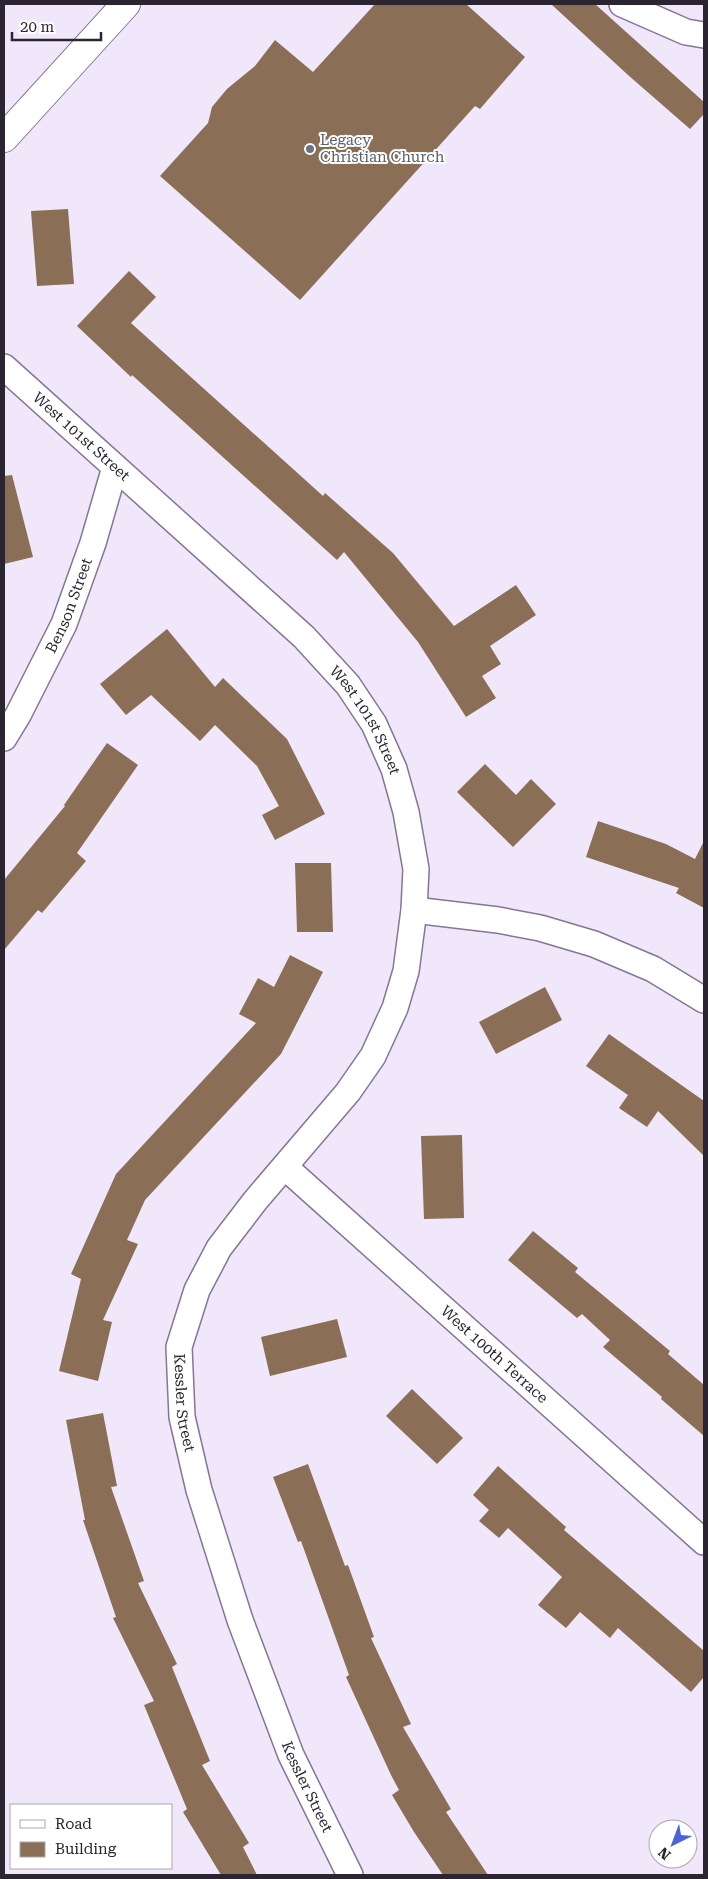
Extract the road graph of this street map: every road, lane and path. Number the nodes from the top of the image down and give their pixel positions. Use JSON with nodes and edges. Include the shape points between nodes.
{"nodes":[{"id":1,"x":126,"y":4,"type":"edge"},
{"id":2,"x":622,"y":4,"type":"edge"},
{"id":3,"x":704,"y":35,"type":"edge"},
{"id":4,"x":4,"y":138,"type":"edge"},
{"id":5,"x":4,"y":367,"type":"edge"},
{"id":6,"x":115,"y":467,"type":"junction"},
{"id":7,"x":4,"y":738,"type":"edge"},
{"id":8,"x":414,"y":910,"type":"junction"},
{"id":9,"x":704,"y":1000,"type":"edge"},
{"id":10,"x":285,"y":1167,"type":"junction"},
{"id":11,"x":704,"y":1542,"type":"edge"},
{"id":12,"x":350,"y":1875,"type":"edge"}],
"edges":[{"from":1,"to":4,"type":"main road"},
{"from":2,"to":3,"type":"street","via":[[686,32]]},
{"from":5,"to":6,"type":"street","name":"West 101st Street"},
{"from":6,"to":7,"type":"street","name":"Benson Street","via":[[93,543],[64,624]]},
{"from":6,"to":8,"type":"street","name":"West 101st Street","via":[[304,637],[348,684],[374,724],[394,769],[416,869]]},
{"from":8,"to":9,"type":"street","via":[[498,920],[585,941],[652,968]]},
{"from":8,"to":10,"type":"street","name":"Kessler Street","via":[[406,972],[395,1008],[373,1056],[348,1092]]},
{"from":10,"to":11,"type":"street","name":"West 100th Terrace"},
{"from":10,"to":12,"type":"street","name":"Kessler Street","via":[[220,1248],[197,1290],[179,1347],[182,1417],[199,1490],[240,1620],[291,1755]]}]}
